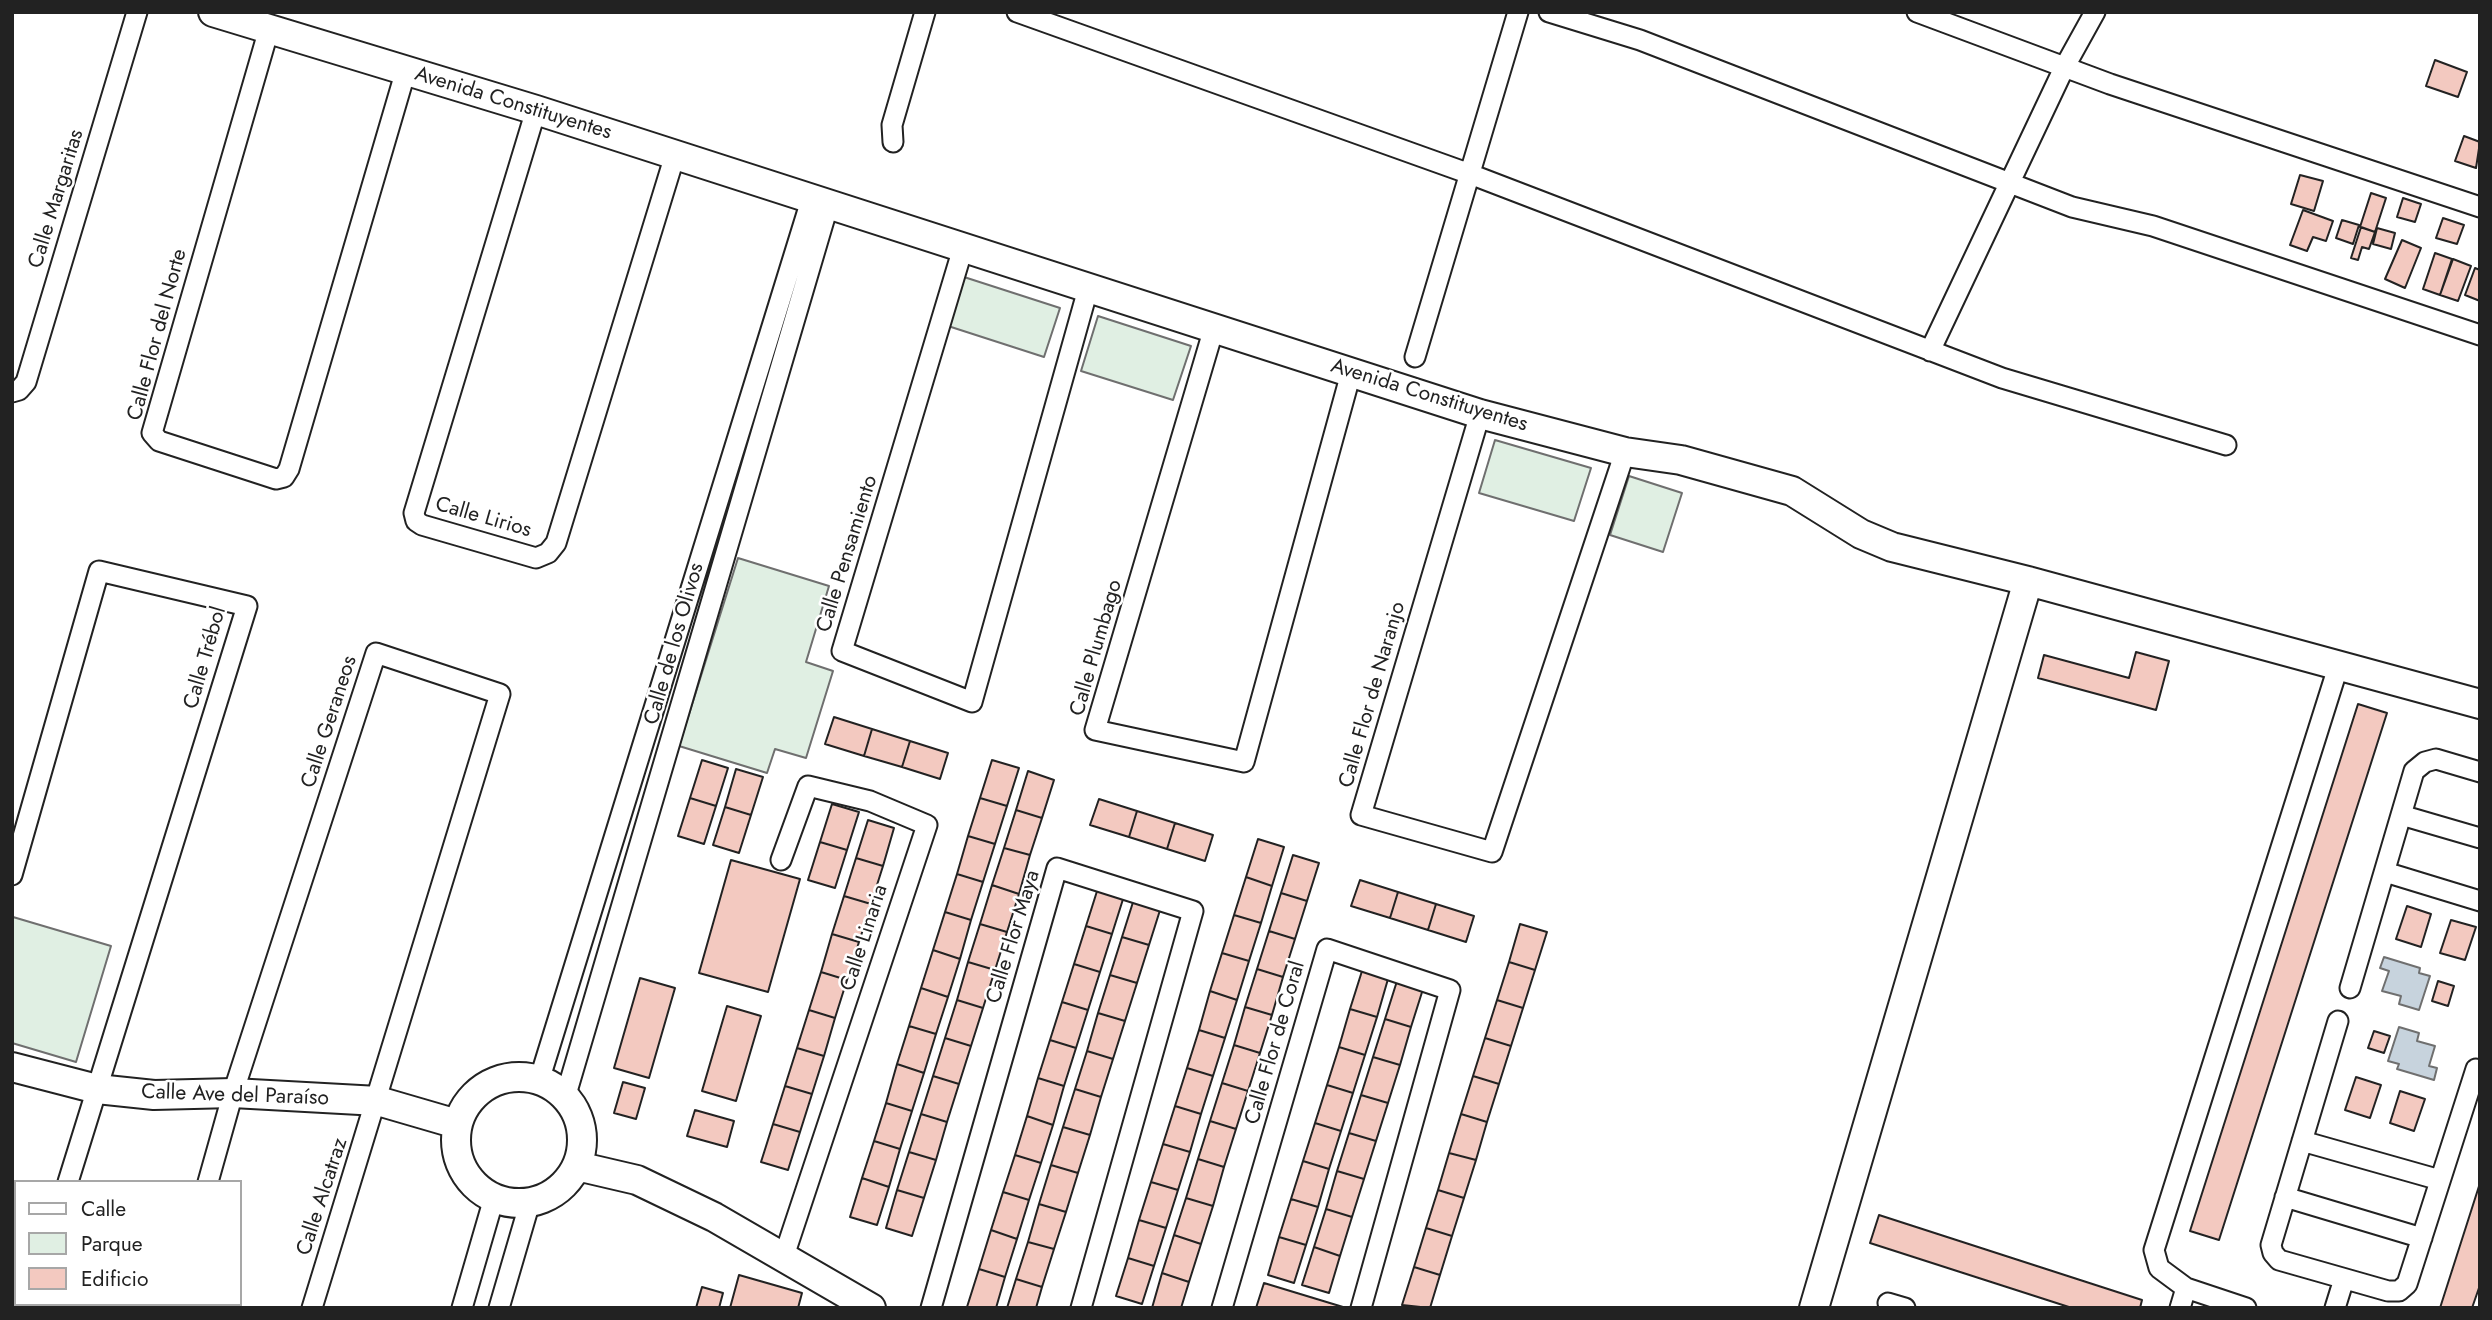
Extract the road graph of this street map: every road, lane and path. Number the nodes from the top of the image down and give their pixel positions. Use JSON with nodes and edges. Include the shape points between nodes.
{"nodes":[{"id":1,"x":137,"y":12,"type":"edge"},
{"id":2,"x":213,"y":12,"type":"edge"},
{"id":3,"x":925,"y":12,"type":"edge"},
{"id":4,"x":1017,"y":12,"type":"edge"},
{"id":5,"x":1518,"y":12,"type":"edge"},
{"id":6,"x":1549,"y":12,"type":"edge"},
{"id":7,"x":1917,"y":12,"type":"edge"},
{"id":8,"x":2095,"y":12,"type":"edge"},
{"id":9,"x":269,"y":29,"type":"junction"},
{"id":10,"x":2064,"y":68,"type":"junction"},
{"id":11,"x":406,"y":71,"type":"junction"},
{"id":12,"x":536,"y":110,"type":"junction"},
{"id":13,"x":893,"y":142,"type":"dead end"},
{"id":14,"x":675,"y":155,"type":"junction"},
{"id":15,"x":1470,"y":174,"type":"junction"},
{"id":16,"x":2010,"y":185,"type":"junction"},
{"id":17,"x":820,"y":200,"type":"junction"},
{"id":18,"x":2480,"y":207,"type":"edge"},
{"id":19,"x":963,"y":248,"type":"junction"},
{"id":20,"x":1088,"y":289,"type":"junction"},
{"id":21,"x":1214,"y":328,"type":"junction"},
{"id":22,"x":2480,"y":335,"type":"edge"},
{"id":23,"x":1930,"y":351,"type":"junction"},
{"id":24,"x":1415,"y":357,"type":"dead end"},
{"id":25,"x":1352,"y":373,"type":"junction"},
{"id":26,"x":12,"y":392,"type":"edge"},
{"id":27,"x":1480,"y":414,"type":"junction"},
{"id":28,"x":2226,"y":445,"type":"dead end"},
{"id":29,"x":1625,"y":452,"type":"junction"},
{"id":30,"x":2028,"y":581,"type":"junction"},
{"id":31,"x":2339,"y":664,"type":"junction"},
{"id":32,"x":2480,"y":704,"type":"edge"},
{"id":33,"x":2480,"y":772,"type":"edge"},
{"id":34,"x":2401,"y":815,"type":"junction"},
{"id":35,"x":2480,"y":838,"type":"edge"},
{"id":36,"x":781,"y":860,"type":"dead end"},
{"id":37,"x":2385,"y":872,"type":"junction"},
{"id":38,"x":12,"y":874,"type":"edge"},
{"id":39,"x":2480,"y":901,"type":"edge"},
{"id":40,"x":2350,"y":988,"type":"dead end"},
{"id":41,"x":2338,"y":1021,"type":"dead end"},
{"id":42,"x":12,"y":1067,"type":"edge"},
{"id":43,"x":2476,"y":1069,"type":"dead end"},
{"id":44,"x":539,"y":1081,"type":"junction"},
{"id":45,"x":97,"y":1089,"type":"junction"},
{"id":46,"x":233,"y":1094,"type":"junction"},
{"id":47,"x":565,"y":1098,"type":"junction"},
{"id":48,"x":378,"y":1101,"type":"junction"},
{"id":49,"x":457,"y":1124,"type":"junction"},
{"id":50,"x":2302,"y":1141,"type":"junction"},
{"id":51,"x":577,"y":1166,"type":"junction"},
{"id":52,"x":69,"y":1180,"type":"edge"},
{"id":53,"x":209,"y":1180,"type":"edge"},
{"id":54,"x":2440,"y":1180,"type":"junction"},
{"id":55,"x":494,"y":1198,"type":"junction"},
{"id":56,"x":2285,"y":1198,"type":"junction"},
{"id":57,"x":530,"y":1202,"type":"junction"},
{"id":58,"x":2422,"y":1238,"type":"junction"},
{"id":59,"x":783,"y":1259,"type":"junction"},
{"id":60,"x":2344,"y":1279,"type":"junction"},
{"id":61,"x":2186,"y":1289,"type":"junction"},
{"id":62,"x":312,"y":1308,"type":"edge"},
{"id":63,"x":462,"y":1308,"type":"edge"},
{"id":64,"x":499,"y":1308,"type":"edge"},
{"id":65,"x":871,"y":1308,"type":"edge"},
{"id":66,"x":931,"y":1308,"type":"edge"},
{"id":67,"x":1081,"y":1308,"type":"edge"},
{"id":68,"x":1222,"y":1308,"type":"edge"},
{"id":69,"x":1361,"y":1308,"type":"edge"},
{"id":70,"x":1814,"y":1308,"type":"edge"},
{"id":71,"x":2180,"y":1308,"type":"edge"},
{"id":72,"x":2246,"y":1308,"type":"edge"},
{"id":73,"x":2335,"y":1308,"type":"edge"}],
"edges":[{"from":1,"to":26,"type":"street","name":"Calle Margaritas","via":[[26,382]]},
{"from":2,"to":9,"type":"main road","name":"Avenida Constituyentes"},
{"from":3,"to":13,"type":"street","via":[[892,125]]},
{"from":4,"to":15,"type":"street"},
{"from":5,"to":15,"type":"street"},
{"from":6,"to":16,"type":"street","via":[[1640,40]]},
{"from":7,"to":10,"type":"street"},
{"from":8,"to":10,"type":"street"},
{"from":9,"to":11,"type":"main road","name":"Avenida Constituyentes"},
{"from":9,"to":11,"type":"street","name":"Calle Flor del Norte","via":[[152,433],[159,441],[276,479],[289,469]]},
{"from":10,"to":16,"type":"street"},
{"from":10,"to":18,"type":"street"},
{"from":11,"to":12,"type":"main road","name":"Avenida Constituyentes"},
{"from":12,"to":14,"type":"main road","name":"Avenida Constituyentes"},
{"from":12,"to":14,"type":"street","name":"Calle Lirios","via":[[414,513],[422,526],[536,558],[556,543]]},
{"from":14,"to":17,"type":"main road","name":"Avenida Constituyentes"},
{"from":15,"to":23,"type":"street"},
{"from":15,"to":24,"type":"street"},
{"from":16,"to":22,"type":"street","via":[[2072,207],[2153,226]]},
{"from":16,"to":23,"type":"street"},
{"from":17,"to":19,"type":"main road","name":"Avenida Constituyentes"},
{"from":17,"to":44,"type":"street","name":"Calle de los Olivos"},
{"from":17,"to":47,"type":"street","name":"Calle de los Olivos"},
{"from":19,"to":20,"type":"main road","name":"Avenida Constituyentes"},
{"from":19,"to":20,"type":"street","name":"Calle Pensamiento","via":[[842,650],[972,702]]},
{"from":20,"to":21,"type":"main road","name":"Avenida Constituyentes"},
{"from":21,"to":25,"type":"main road","name":"Avenida Constituyentes"},
{"from":21,"to":25,"type":"street","name":"Calle Plumbago","via":[[1095,730],[1244,762]]},
{"from":23,"to":28,"type":"street","via":[[2002,378]]},
{"from":25,"to":27,"type":"main road","name":"Avenida Constituyentes"},
{"from":27,"to":29,"type":"main road","name":"Avenida Constituyentes"},
{"from":27,"to":29,"type":"street","name":"Calle Flor de Naranjo","via":[[1361,815],[1492,852]]},
{"from":29,"to":30,"type":"main road","name":"Avenida Constituyentes","via":[[1681,460],[1792,491],[1861,534],[1892,547]]},
{"from":30,"to":31,"type":"main road","name":"Avenida Constituyentes"},
{"from":30,"to":70,"type":"main road"},
{"from":31,"to":32,"type":"main road","name":"Avenida Constituyentes"},
{"from":31,"to":61,"type":"street","via":[[2154,1250],[2159,1268]]},
{"from":33,"to":34,"type":"street","via":[[2436,759],[2424,762],[2414,771]]},
{"from":34,"to":35,"type":"street"},
{"from":34,"to":37,"type":"street"},
{"from":36,"to":59,"type":"street","name":"Calle Linaria","via":[[808,786],[870,801],[926,825]]},
{"from":37,"to":39,"type":"street"},
{"from":37,"to":40,"type":"street"},
{"from":38,"to":45,"type":"street","name":"Calle Trébol","via":[[99,571],[247,606]]},
{"from":41,"to":50,"type":"street"},
{"from":42,"to":45,"type":"main road","name":"Calle Ave del Paraíso"},
{"from":43,"to":54,"type":"street"},
{"from":44,"to":47,"type":"main road"},
{"from":44,"to":49,"type":"main road","via":[[512,1077],[490,1084],[475,1095]]},
{"from":45,"to":46,"type":"main road","name":"Calle Ave del Paraíso","via":[[155,1095]]},
{"from":45,"to":52,"type":"street"},
{"from":46,"to":48,"type":"main road","name":"Calle Ave del Paraíso"},
{"from":46,"to":48,"type":"street","name":"Calle Geraneos","via":[[376,653],[500,694]]},
{"from":46,"to":53,"type":"street"},
{"from":47,"to":51,"type":"main road","via":[[580,1122],[583,1144]]},
{"from":48,"to":49,"type":"main road","name":"Calle Ave del Paraíso"},
{"from":48,"to":62,"type":"street","name":"Calle Alcatraz"},
{"from":49,"to":55,"type":"main road","via":[[455,1146],[461,1167],[481,1191]]},
{"from":50,"to":54,"type":"street"},
{"from":50,"to":56,"type":"street"},
{"from":51,"to":57,"type":"main road","via":[[564,1185],[542,1200]]},
{"from":51,"to":59,"type":"main road","via":[[637,1180],[714,1217]]},
{"from":54,"to":58,"type":"street"},
{"from":55,"to":57,"type":"main road"},
{"from":55,"to":63,"type":"street"},
{"from":56,"to":58,"type":"street"},
{"from":56,"to":60,"type":"street","via":[[2271,1245],[2273,1253],[2279,1260]]},
{"from":57,"to":64,"type":"street"},
{"from":58,"to":60,"type":"street","via":[[2407,1284],[2399,1291]]},
{"from":59,"to":65,"type":"main road"},
{"from":60,"to":73,"type":"street"},
{"from":61,"to":71,"type":"street"},
{"from":61,"to":72,"type":"street"},
{"from":66,"to":67,"type":"street","name":"Calle Flor Maya","via":[[1057,869],[1193,911]]},
{"from":68,"to":69,"type":"street","name":"Calle Flor de Coral","via":[[1327,949],[1450,990]]}]}
